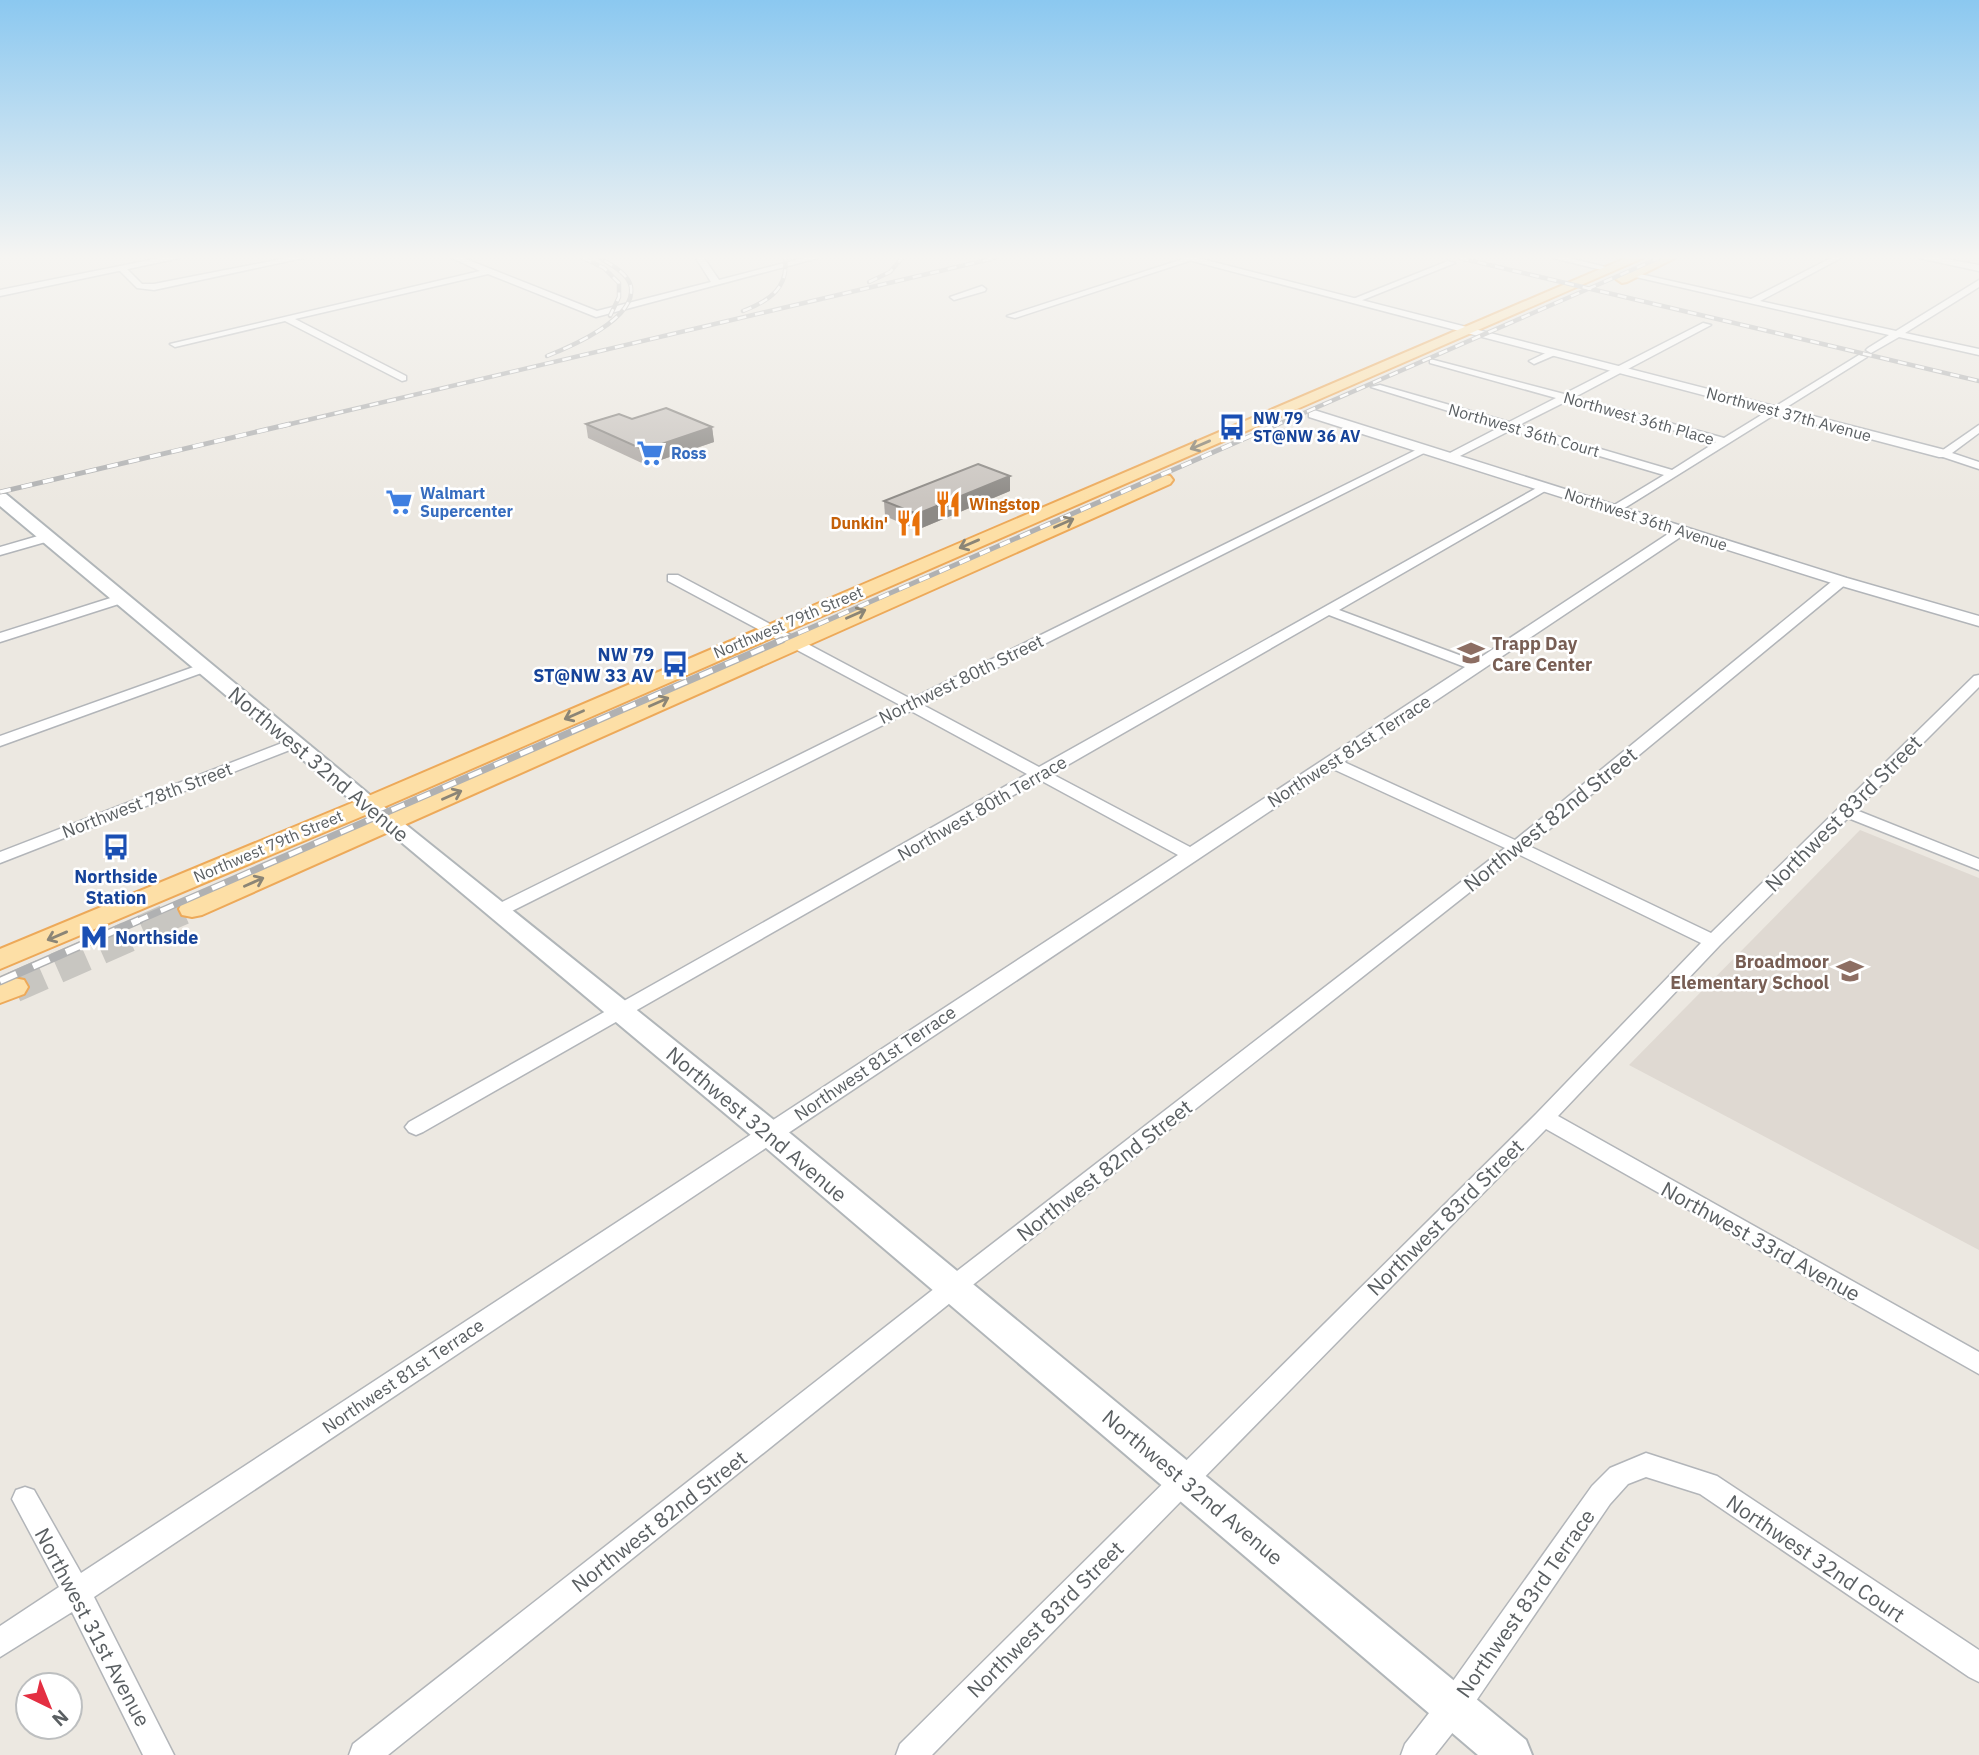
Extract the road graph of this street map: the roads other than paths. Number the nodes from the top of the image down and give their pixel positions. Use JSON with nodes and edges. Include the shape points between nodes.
{"nodes":[{"id":1,"x":194,"y":340,"type":"edge"},
{"id":2,"x":328,"y":340,"type":"edge"},
{"id":3,"x":1442,"y":340,"type":"edge"},
{"id":4,"x":1480,"y":340,"type":"edge"},
{"id":5,"x":1503,"y":340,"type":"edge"},
{"id":6,"x":1677,"y":340,"type":"edge"},
{"id":7,"x":1887,"y":340,"type":"edge"},
{"id":8,"x":1927,"y":340,"type":"edge"},
{"id":9,"x":175,"y":344,"type":"dead end"},
{"id":10,"x":1979,"y":352,"type":"edge"},
{"id":11,"x":1552,"y":353,"type":"junction"},
{"id":12,"x":1534,"y":360,"type":"dead end"},
{"id":13,"x":1433,"y":361,"type":"junction"},
{"id":14,"x":1619,"y":370,"type":"junction"},
{"id":15,"x":402,"y":378,"type":"dead end"},
{"id":16,"x":1376,"y":387,"type":"junction"},
{"id":17,"x":1564,"y":397,"type":"junction"},
{"id":18,"x":1775,"y":411,"type":"junction"},
{"id":19,"x":1314,"y":414,"type":"junction"},
{"id":20,"x":1508,"y":426,"type":"junction"},
{"id":21,"x":1979,"y":428,"type":"edge"},
{"id":22,"x":1724,"y":442,"type":"junction"},
{"id":23,"x":1979,"y":443,"type":"edge"},
{"id":24,"x":1956,"y":446,"type":"junction"},
{"id":25,"x":1426,"y":449,"type":"junction"},
{"id":26,"x":1944,"y":454,"type":"junction"},
{"id":27,"x":1450,"y":457,"type":"junction"},
{"id":28,"x":1979,"y":461,"type":"edge"},
{"id":29,"x":1979,"y":466,"type":"edge"},
{"id":30,"x":1671,"y":474,"type":"junction"},
{"id":31,"x":1546,"y":488,"type":"junction"},
{"id":32,"x":0,"y":498,"type":"edge"},
{"id":33,"x":1615,"y":510,"type":"junction"},
{"id":34,"x":1681,"y":531,"type":"junction"},
{"id":35,"x":45,"y":538,"type":"junction"},
{"id":36,"x":0,"y":551,"type":"edge"},
{"id":37,"x":673,"y":578,"type":"dead end"},
{"id":38,"x":1841,"y":581,"type":"junction"},
{"id":39,"x":120,"y":599,"type":"junction"},
{"id":40,"x":1330,"y":611,"type":"junction"},
{"id":41,"x":1979,"y":621,"type":"edge"},
{"id":42,"x":771,"y":629,"type":"junction"},
{"id":43,"x":0,"y":638,"type":"edge"},
{"id":44,"x":793,"y":642,"type":"junction"},
{"id":45,"x":1478,"y":667,"type":"junction"},
{"id":46,"x":202,"y":668,"type":"junction"},
{"id":47,"x":1979,"y":679,"type":"edge"},
{"id":48,"x":911,"y":704,"type":"junction"},
{"id":49,"x":0,"y":741,"type":"edge"},
{"id":50,"x":295,"y":743,"type":"junction"},
{"id":51,"x":1331,"y":762,"type":"junction"},
{"id":52,"x":1041,"y":774,"type":"junction"},
{"id":53,"x":368,"y":805,"type":"junction"},
{"id":54,"x":1845,"y":811,"type":"junction"},
{"id":55,"x":389,"y":822,"type":"junction"},
{"id":56,"x":1517,"y":848,"type":"junction"},
{"id":57,"x":1191,"y":854,"type":"junction"},
{"id":58,"x":0,"y":858,"type":"edge"},
{"id":59,"x":1979,"y":865,"type":"edge"},
{"id":60,"x":192,"y":909,"type":"tunnel mouth"},
{"id":61,"x":498,"y":911,"type":"junction"},
{"id":62,"x":1713,"y":941,"type":"junction"},
{"id":63,"x":0,"y":960,"type":"edge"},
{"id":64,"x":622,"y":1013,"type":"junction"},
{"id":65,"x":1544,"y":1118,"type":"junction"},
{"id":66,"x":416,"y":1127,"type":"dead end"},
{"id":67,"x":769,"y":1133,"type":"junction"},
{"id":68,"x":952,"y":1288,"type":"junction"},
{"id":69,"x":1979,"y":1364,"type":"edge"},
{"id":70,"x":1646,"y":1465,"type":"joint"},
{"id":71,"x":1184,"y":1479,"type":"junction"},
{"id":72,"x":25,"y":1499,"type":"dead end"},
{"id":73,"x":77,"y":1592,"type":"junction"},
{"id":74,"x":0,"y":1643,"type":"edge"},
{"id":75,"x":1979,"y":1667,"type":"edge"},
{"id":76,"x":1454,"y":1706,"type":"junction"},
{"id":77,"x":159,"y":1755,"type":"edge"},
{"id":78,"x":364,"y":1755,"type":"edge"},
{"id":79,"x":911,"y":1755,"type":"edge"},
{"id":80,"x":1416,"y":1755,"type":"edge"},
{"id":81,"x":1511,"y":1755,"type":"edge"}],
"edges":[{"from":1,"to":9,"type":"street"},
{"from":2,"to":15,"type":"street"},
{"from":3,"to":42,"type":"main road","name":"Northwest 79th Street","one_way":true},
{"from":4,"to":13,"type":"main road","name":"Northwest 79th Street"},
{"from":5,"to":11,"type":"street","name":"Northwest 37th Avenue"},
{"from":6,"to":14,"type":"street"},
{"from":7,"to":18,"type":"street"},
{"from":8,"to":10,"type":"street"},
{"from":11,"to":12,"type":"street"},
{"from":11,"to":14,"type":"street","name":"Northwest 37th Avenue"},
{"from":13,"to":16,"type":"main road","name":"Northwest 79th Street"},
{"from":13,"to":17,"type":"street","name":"Northwest 36th Place"},
{"from":14,"to":17,"type":"street"},
{"from":14,"to":18,"type":"street","name":"Northwest 37th Avenue"},
{"from":16,"to":19,"type":"main road","name":"Northwest 79th Street"},
{"from":16,"to":20,"type":"street","name":"Northwest 36th Court"},
{"from":17,"to":20,"type":"street"},
{"from":17,"to":22,"type":"street","name":"Northwest 36th Place"},
{"from":18,"to":22,"type":"street"},
{"from":18,"to":26,"type":"street","name":"Northwest 37th Avenue"},
{"from":19,"to":25,"type":"street","name":"Northwest 36th Avenue"},
{"from":44,"to":19,"type":"main road","name":"Northwest 79th Street","one_way":true},
{"from":20,"to":27,"type":"street"},
{"from":20,"to":30,"type":"street","name":"Northwest 36th Court"},
{"from":21,"to":24,"type":"street"},
{"from":22,"to":30,"type":"street"},
{"from":23,"to":24,"type":"street"},
{"from":24,"to":26,"type":"street"},
{"from":25,"to":27,"type":"street","name":"Northwest 36th Avenue"},
{"from":25,"to":48,"type":"street","name":"Northwest 80th Street"},
{"from":26,"to":28,"type":"street","name":"Northwest 37th Avenue"},
{"from":26,"to":29,"type":"street","name":"Northwest 37th Avenue"},
{"from":27,"to":31,"type":"street","name":"Northwest 36th Avenue"},
{"from":30,"to":33,"type":"street"},
{"from":31,"to":33,"type":"street","name":"Northwest 36th Avenue"},
{"from":31,"to":40,"type":"street","name":"Northwest 80th Terrace"},
{"from":32,"to":35,"type":"main road","name":"Northwest 32nd Avenue"},
{"from":33,"to":34,"type":"street","name":"Northwest 36th Avenue"},
{"from":34,"to":38,"type":"street","name":"Northwest 36th Avenue"},
{"from":34,"to":45,"type":"street","name":"Northwest 81st Terrace"},
{"from":35,"to":36,"type":"street"},
{"from":35,"to":39,"type":"main road","name":"Northwest 32nd Avenue"},
{"from":37,"to":42,"type":"street"},
{"from":38,"to":41,"type":"street","name":"Northwest 36th Avenue"},
{"from":38,"to":56,"type":"street","name":"Northwest 82nd Street"},
{"from":39,"to":43,"type":"street"},
{"from":39,"to":46,"type":"main road","name":"Northwest 32nd Avenue"},
{"from":40,"to":45,"type":"street"},
{"from":40,"to":52,"type":"street","name":"Northwest 80th Terrace"},
{"from":42,"to":44,"type":"street"},
{"from":42,"to":53,"type":"main road","name":"Northwest 79th Street","one_way":true},
{"from":44,"to":48,"type":"street"},
{"from":55,"to":44,"type":"main road","name":"Northwest 79th Street","one_way":true},
{"from":45,"to":51,"type":"street","name":"Northwest 81st Terrace"},
{"from":46,"to":49,"type":"street"},
{"from":46,"to":50,"type":"main road","name":"Northwest 32nd Avenue"},
{"from":47,"to":54,"type":"street","name":"Northwest 83rd Street"},
{"from":48,"to":52,"type":"street"},
{"from":48,"to":61,"type":"street","name":"Northwest 80th Street"},
{"from":50,"to":53,"type":"main road","name":"Northwest 32nd Avenue"},
{"from":50,"to":58,"type":"street","name":"Northwest 78th Street"},
{"from":51,"to":56,"type":"street"},
{"from":51,"to":57,"type":"street","name":"Northwest 81st Terrace"},
{"from":52,"to":57,"type":"street"},
{"from":52,"to":64,"type":"street","name":"Northwest 80th Terrace"},
{"from":53,"to":55,"type":"main road","name":"Northwest 32nd Avenue"},
{"from":53,"to":63,"type":"main road","name":"Northwest 79th Street","one_way":true},
{"from":54,"to":59,"type":"street"},
{"from":54,"to":62,"type":"street","name":"Northwest 83rd Street"},
{"from":60,"to":55,"type":"main road","name":"Northwest 79th Street","one_way":true},
{"from":55,"to":61,"type":"main road","name":"Northwest 32nd Avenue"},
{"from":56,"to":62,"type":"street"},
{"from":56,"to":68,"type":"street","name":"Northwest 82nd Street"},
{"from":57,"to":67,"type":"street","name":"Northwest 81st Terrace"},
{"from":61,"to":64,"type":"main road","name":"Northwest 32nd Avenue"},
{"from":62,"to":65,"type":"street","name":"Northwest 83rd Street"},
{"from":64,"to":66,"type":"street","name":"Northwest 80th Terrace"},
{"from":64,"to":67,"type":"main road","name":"Northwest 32nd Avenue"},
{"from":65,"to":69,"type":"street","name":"Northwest 33rd Avenue"},
{"from":65,"to":71,"type":"street","name":"Northwest 83rd Street"},
{"from":67,"to":68,"type":"main road","name":"Northwest 32nd Avenue"},
{"from":67,"to":73,"type":"street","name":"Northwest 81st Terrace"},
{"from":68,"to":71,"type":"main road","name":"Northwest 32nd Avenue"},
{"from":68,"to":78,"type":"street","name":"Northwest 82nd Street"},
{"from":70,"to":75,"type":"street","name":"Northwest 32nd Court","via":[[1708,1485]]},
{"from":70,"to":76,"type":"street","name":"Northwest 83rd Terrace","via":[[1619,1476],[1601,1495]]},
{"from":71,"to":76,"type":"main road","name":"Northwest 32nd Avenue"},
{"from":71,"to":79,"type":"street","name":"Northwest 83rd Street"},
{"from":72,"to":73,"type":"street","name":"Northwest 31st Avenue"},
{"from":73,"to":74,"type":"street","name":"Northwest 81st Terrace"},
{"from":73,"to":77,"type":"street","name":"Northwest 31st Avenue"},
{"from":76,"to":80,"type":"street","name":"Northwest 83rd Terrace"},
{"from":76,"to":81,"type":"main road","name":"Northwest 32nd Avenue"}]}
